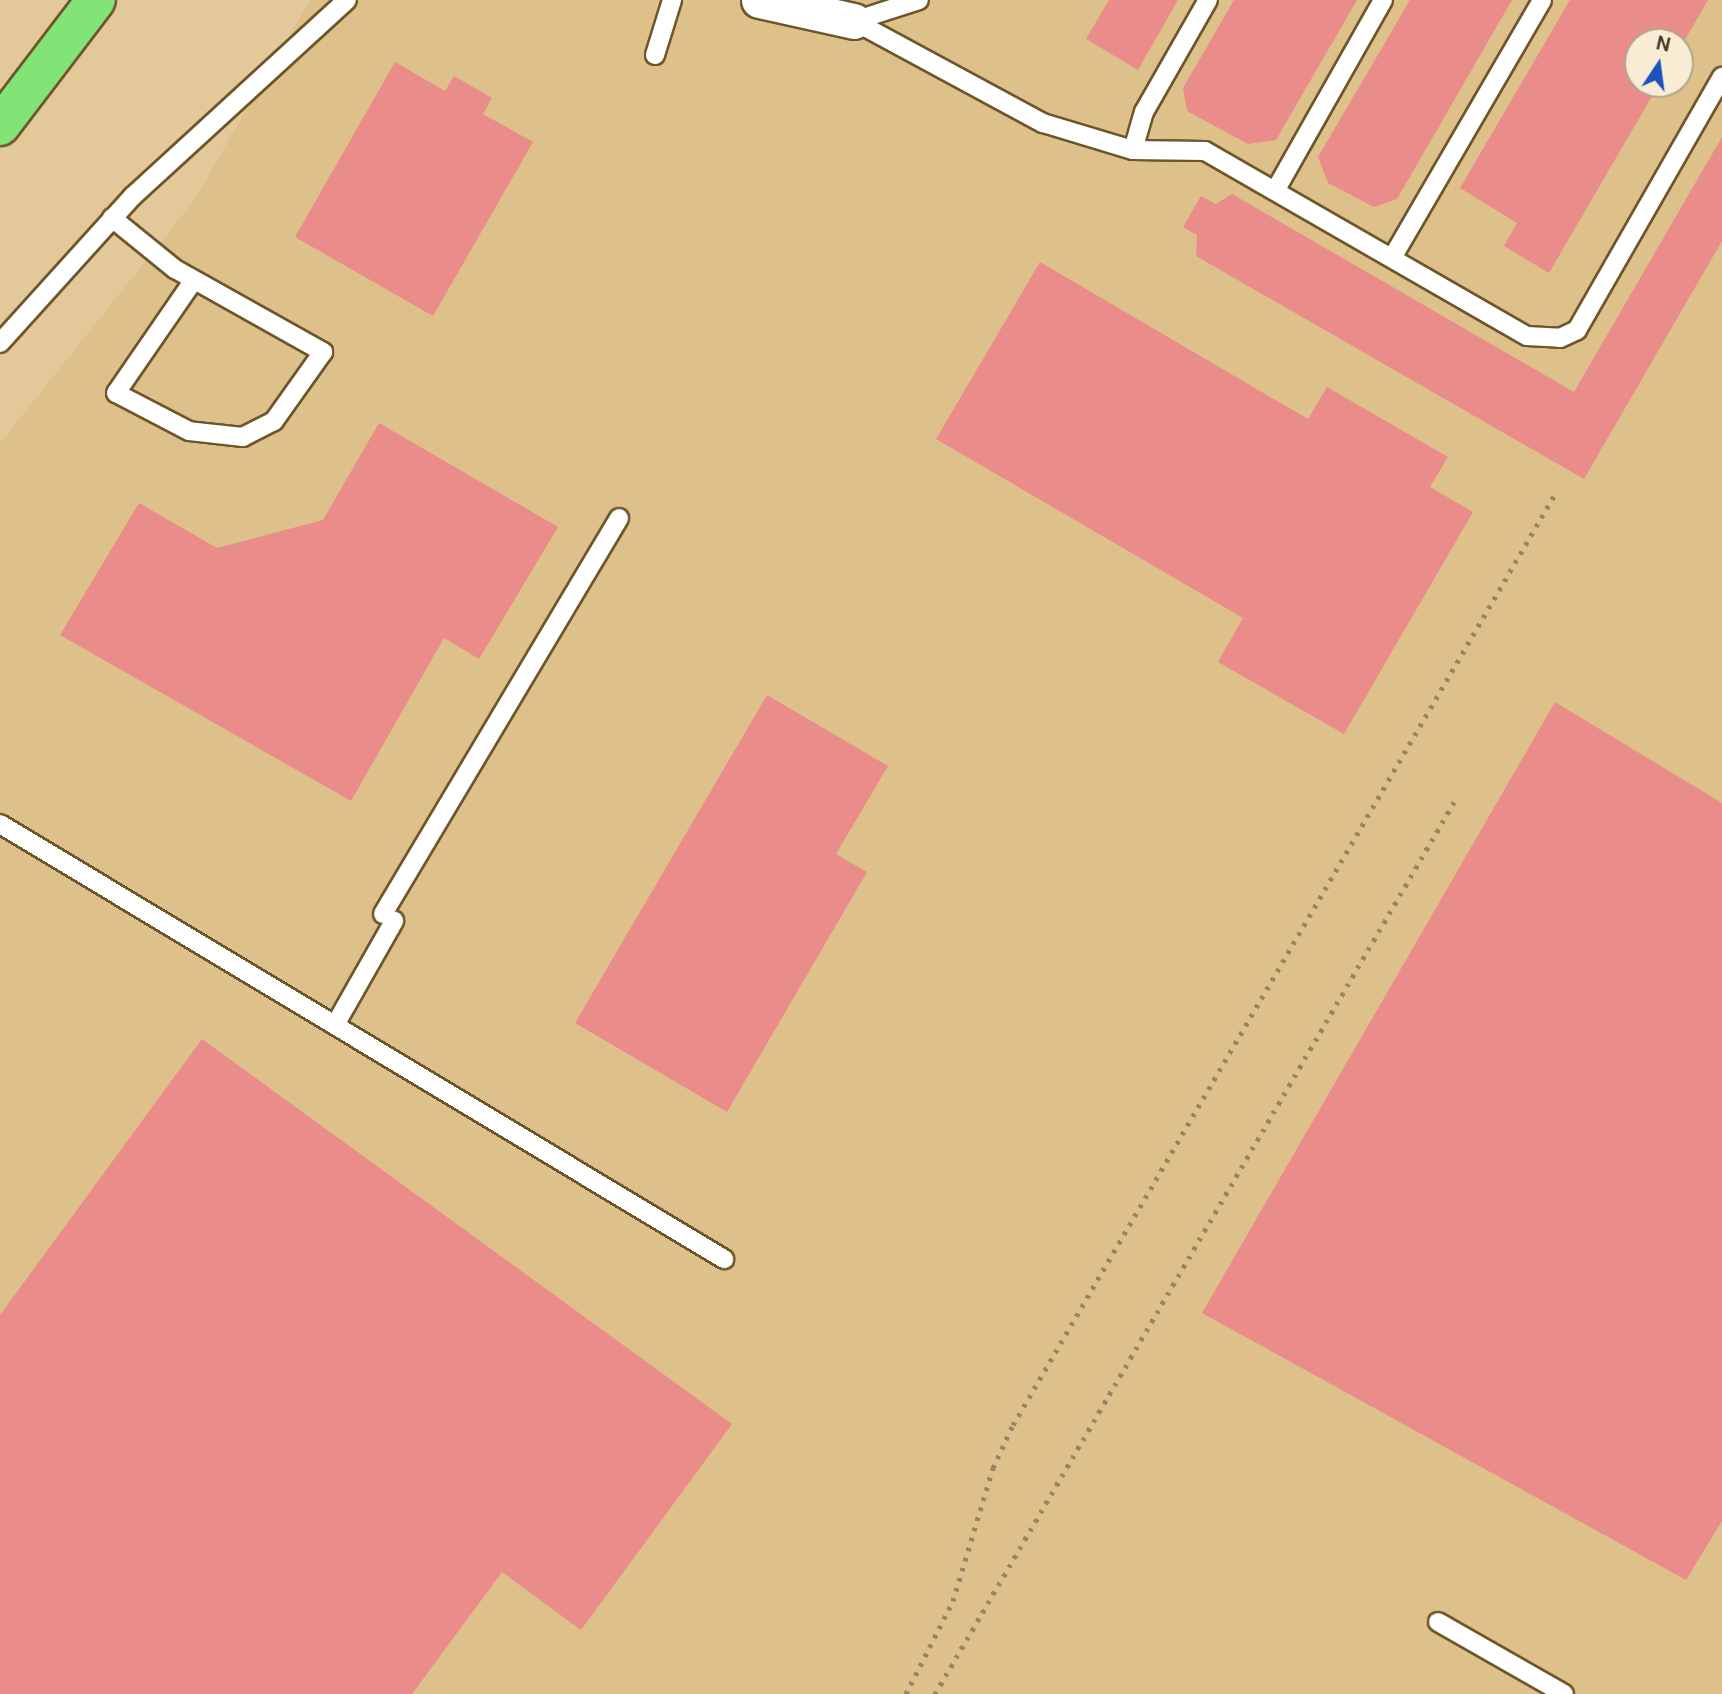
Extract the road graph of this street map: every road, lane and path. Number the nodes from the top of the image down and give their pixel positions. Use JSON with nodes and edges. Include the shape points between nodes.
{"nodes":[{"id":1,"x":96,"y":0,"type":"edge"},
{"id":2,"x":347,"y":0,"type":"edge"},
{"id":3,"x":672,"y":0,"type":"edge"},
{"id":4,"x":759,"y":0,"type":"edge"},
{"id":5,"x":919,"y":0,"type":"edge"},
{"id":6,"x":1208,"y":0,"type":"edge"},
{"id":7,"x":1384,"y":0,"type":"edge"},
{"id":8,"x":1542,"y":0,"type":"edge"},
{"id":9,"x":854,"y":21,"type":"junction"},
{"id":10,"x":654,"y":55,"type":"dead end"},
{"id":11,"x":1722,"y":77,"type":"edge"},
{"id":12,"x":0,"y":126,"type":"edge"},
{"id":13,"x":1133,"y":150,"type":"junction"},
{"id":14,"x":1275,"y":191,"type":"junction"},
{"id":15,"x":112,"y":218,"type":"junction"},
{"id":16,"x":1392,"y":258,"type":"junction"},
{"id":17,"x":194,"y":280,"type":"junction"},
{"id":18,"x":0,"y":342,"type":"edge"},
{"id":19,"x":619,"y":517,"type":"dead end"},
{"id":20,"x":0,"y":824,"type":"edge"},
{"id":21,"x":335,"y":1025,"type":"junction"},
{"id":22,"x":724,"y":1259,"type":"dead end"},
{"id":23,"x":1438,"y":1622,"type":"dead end"},
{"id":24,"x":1564,"y":1694,"type":"edge"}],
"edges":[{"from":1,"to":12,"type":"highway"},
{"from":2,"to":15,"type":"lane"},
{"from":3,"to":10,"type":"lane"},
{"from":4,"to":9,"type":"street"},
{"from":5,"to":9,"type":"lane"},
{"from":6,"to":13,"type":"lane","via":[[1144,112]]},
{"from":7,"to":14,"type":"lane"},
{"from":8,"to":16,"type":"lane"},
{"from":9,"to":13,"type":"lane","via":[[1043,123]]},
{"from":11,"to":16,"type":"lane","via":[[1577,330],[1560,338],[1527,336]]},
{"from":13,"to":14,"type":"lane","via":[[1205,151]]},
{"from":14,"to":16,"type":"lane"},
{"from":15,"to":17,"type":"lane"},
{"from":15,"to":18,"type":"lane"},
{"from":17,"to":17,"type":"lane","via":[[323,352],[274,421],[243,437],[189,431],[116,393]]},
{"from":19,"to":21,"type":"lane","via":[[388,918]]},
{"from":20,"to":21,"type":"lane"},
{"from":21,"to":22,"type":"lane"},
{"from":23,"to":24,"type":"lane"}]}
